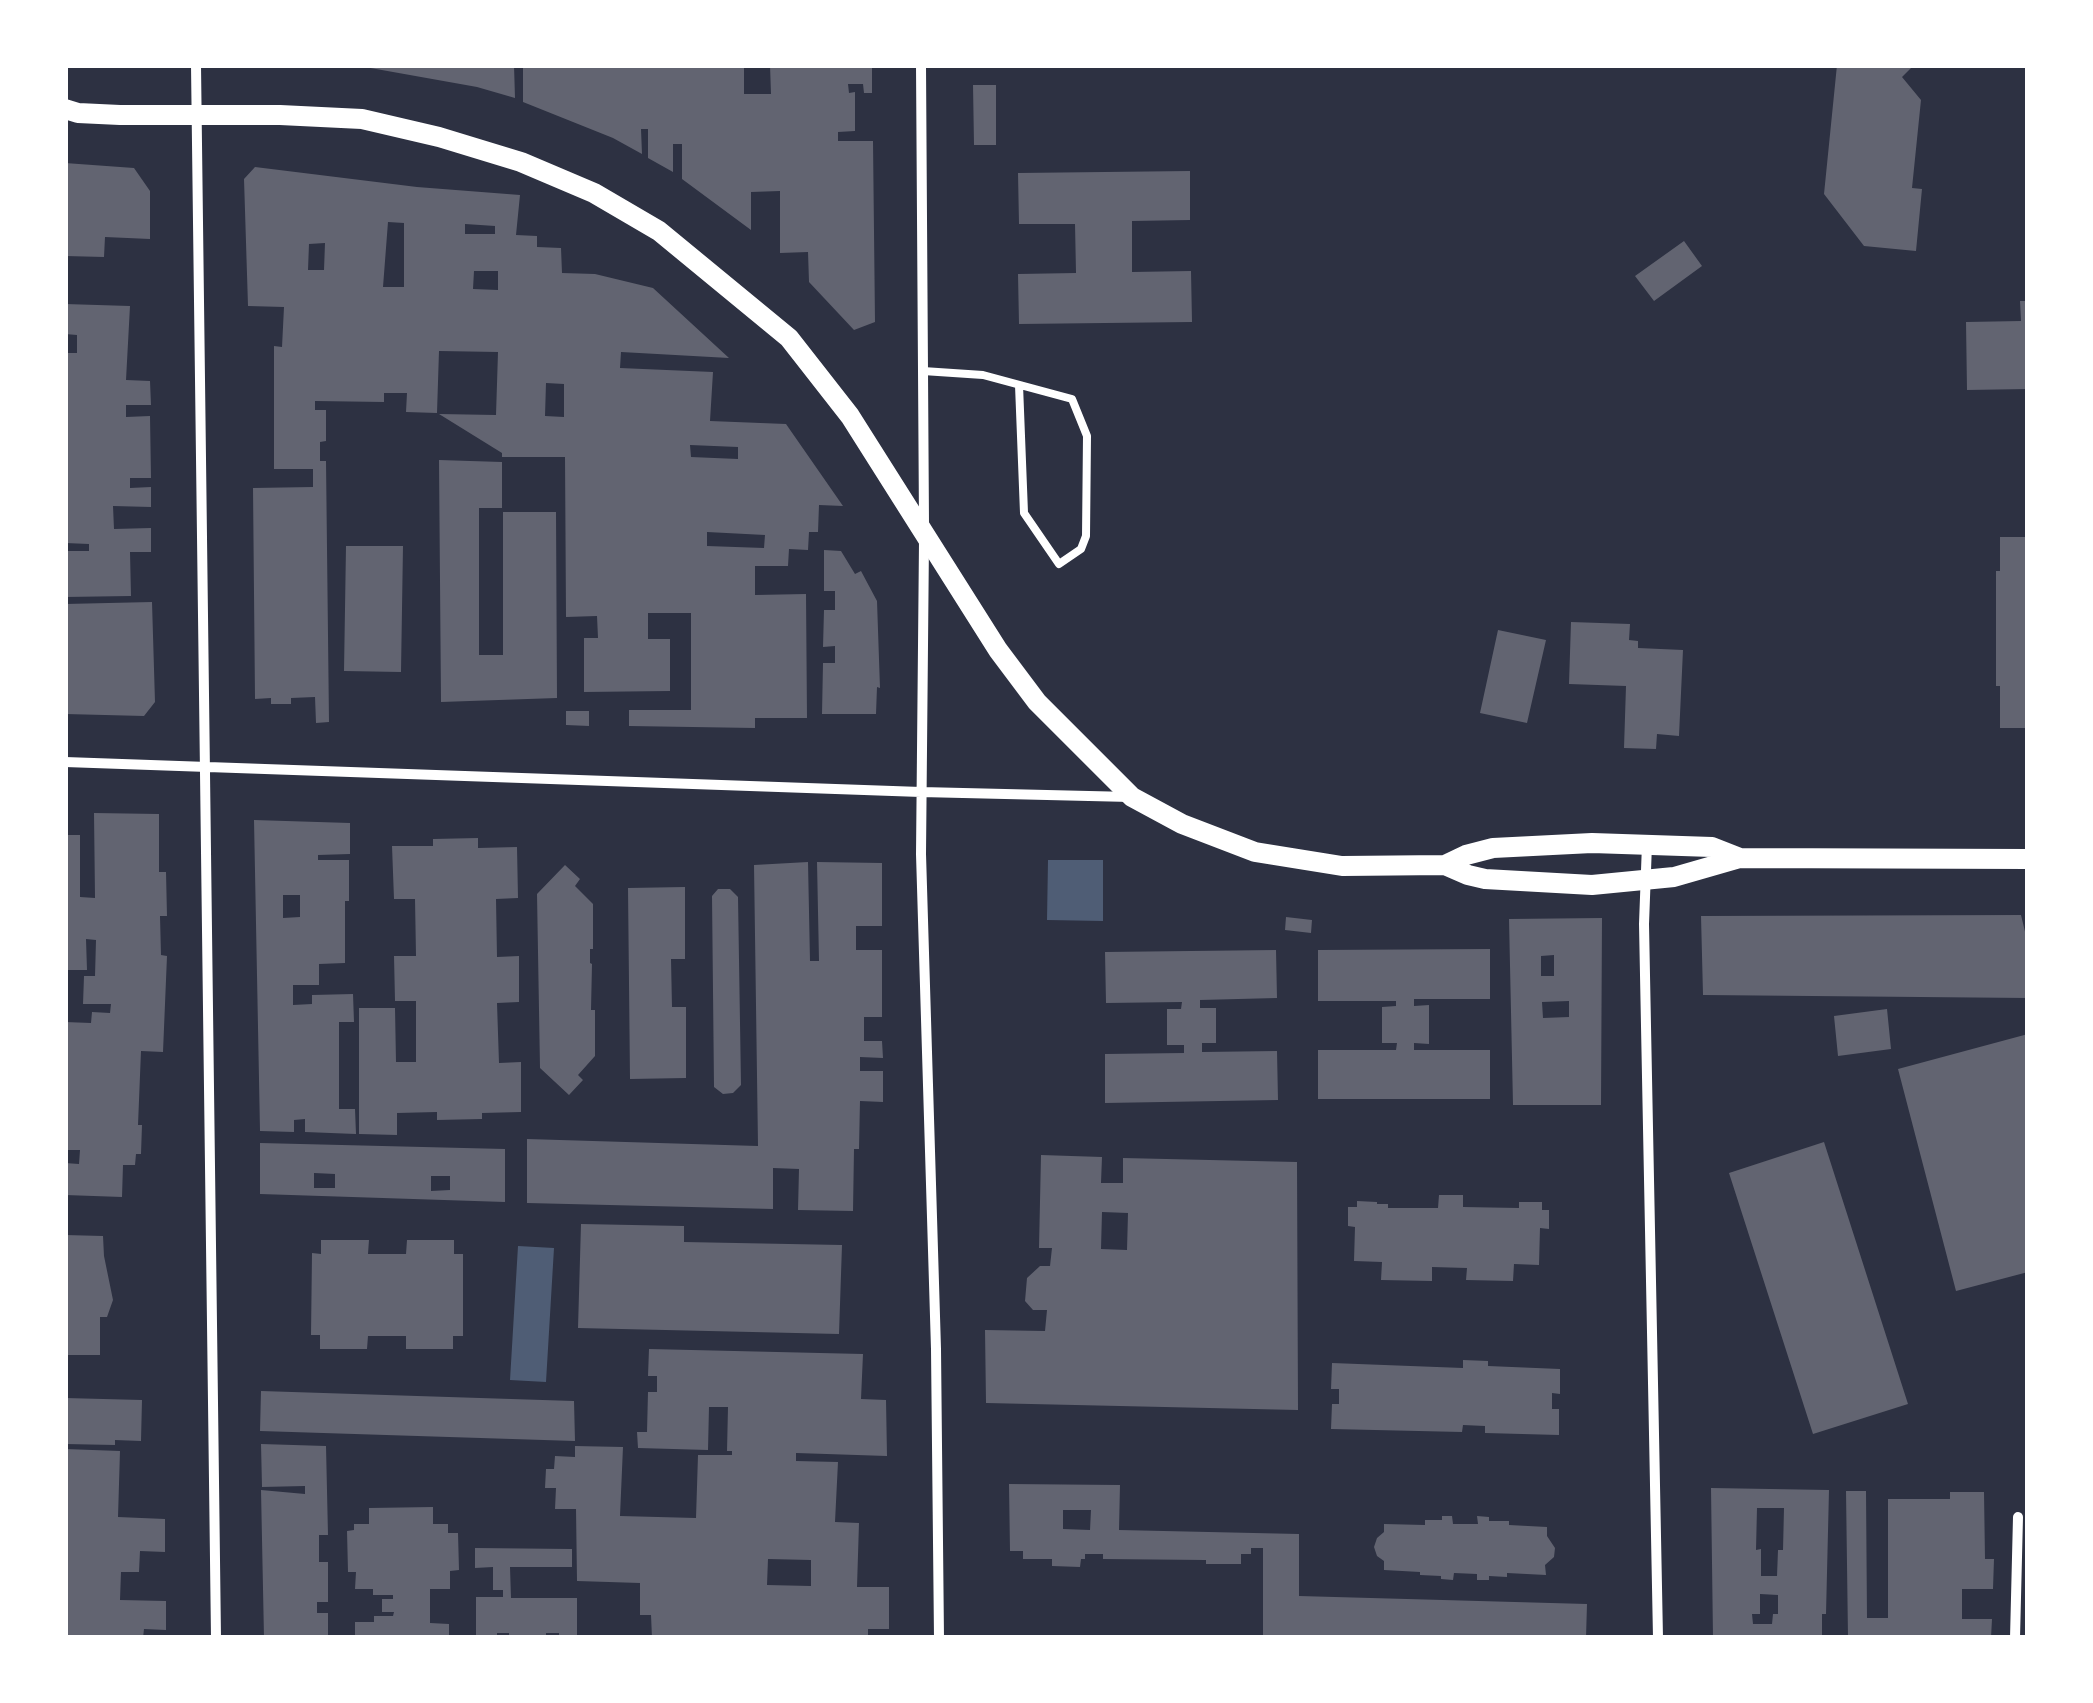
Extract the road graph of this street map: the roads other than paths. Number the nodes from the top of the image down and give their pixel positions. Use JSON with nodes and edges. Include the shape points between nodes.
{"nodes":[{"id":1,"x":196,"y":65,"type":"edge"},
{"id":2,"x":921,"y":65,"type":"edge"},
{"id":3,"x":65,"y":109,"type":"edge"},
{"id":4,"x":196,"y":115,"type":"junction"},
{"id":5,"x":923,"y":371,"type":"junction"},
{"id":6,"x":1019,"y":385,"type":"junction"},
{"id":7,"x":924,"y":532,"type":"junction"},
{"id":8,"x":65,"y":762,"type":"edge"},
{"id":9,"x":204,"y":766,"type":"junction"},
{"id":10,"x":921,"y":792,"type":"junction"},
{"id":11,"x":1132,"y":797,"type":"junction"},
{"id":12,"x":1647,"y":844,"type":"junction"},
{"id":13,"x":1740,"y":858,"type":"junction"},
{"id":14,"x":2028,"y":859,"type":"edge"},
{"id":15,"x":1444,"y":864,"type":"junction"},
{"id":16,"x":1646,"y":880,"type":"junction"},
{"id":17,"x":2018,"y":1517,"type":"dead end"},
{"id":18,"x":216,"y":1638,"type":"edge"},
{"id":19,"x":939,"y":1638,"type":"edge"},
{"id":20,"x":1658,"y":1638,"type":"edge"},
{"id":21,"x":2015,"y":1638,"type":"edge"}],
"edges":[{"from":1,"to":4,"type":"street"},
{"from":2,"to":5,"type":"street"},
{"from":3,"to":4,"type":"main road"},
{"from":4,"to":7,"type":"main road","via":[[362,119],[438,137],[520,162],[659,231],[789,338],[850,416]]},
{"from":4,"to":9,"type":"street"},
{"from":5,"to":6,"type":"lane"},
{"from":5,"to":7,"type":"street"},
{"from":6,"to":6,"type":"lane","via":[[1072,399],[1087,436],[1086,536],[1081,549],[1059,564],[1024,513]]},
{"from":7,"to":10,"type":"street"},
{"from":7,"to":11,"type":"main road","via":[[1038,702]]},
{"from":8,"to":9,"type":"street"},
{"from":9,"to":10,"type":"street"},
{"from":9,"to":18,"type":"street"},
{"from":10,"to":11,"type":"street"},
{"from":10,"to":19,"type":"street"},
{"from":11,"to":15,"type":"main road","via":[[1255,852],[1342,866]]},
{"from":12,"to":13,"type":"main road","via":[[1712,847]]},
{"from":12,"to":15,"type":"main road","via":[[1493,848]]},
{"from":12,"to":16,"type":"street"},
{"from":13,"to":14,"type":"main road"},
{"from":13,"to":16,"type":"main road"},
{"from":15,"to":16,"type":"main road","via":[[1485,879],[1592,886]]},
{"from":16,"to":20,"type":"street"},
{"from":17,"to":21,"type":"street"}]}
